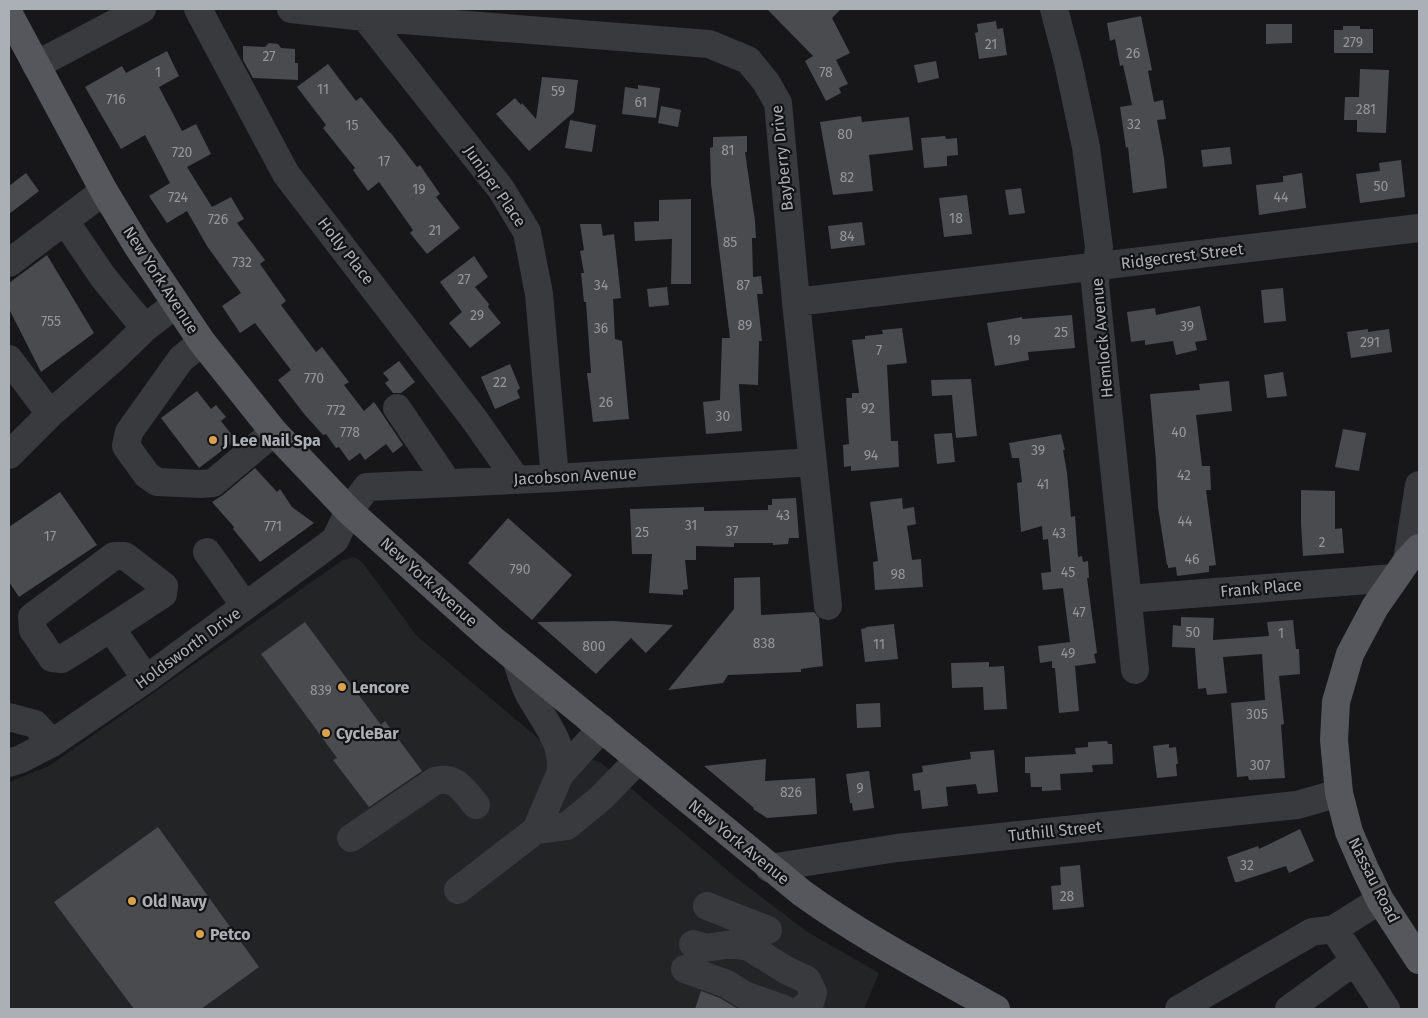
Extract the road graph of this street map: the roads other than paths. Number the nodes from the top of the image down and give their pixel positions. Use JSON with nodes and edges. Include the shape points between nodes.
{"nodes":[{"id":1,"x":142,"y":9,"type":"edge"},
{"id":2,"x":198,"y":9,"type":"edge"},
{"id":3,"x":290,"y":9,"type":"edge"},
{"id":4,"x":1054,"y":9,"type":"edge"},
{"id":5,"x":9,"y":14,"type":"edge"},
{"id":6,"x":366,"y":17,"type":"junction"},
{"id":7,"x":36,"y":65,"type":"junction"},
{"id":8,"x":104,"y":191,"type":"junction"},
{"id":9,"x":65,"y":221,"type":"junction"},
{"id":10,"x":1419,"y":228,"type":"edge"},
{"id":11,"x":9,"y":263,"type":"edge"},
{"id":12,"x":1097,"y":266,"type":"junction"},
{"id":13,"x":796,"y":302,"type":"junction"},
{"id":14,"x":176,"y":304,"type":"junction"},
{"id":15,"x":145,"y":328,"type":"junction"},
{"id":16,"x":202,"y":342,"type":"junction"},
{"id":17,"x":9,"y":359,"type":"edge"},
{"id":18,"x":397,"y":408,"type":"dead end"},
{"id":19,"x":50,"y":414,"type":"junction"},
{"id":20,"x":274,"y":432,"type":"junction"},
{"id":21,"x":9,"y":454,"type":"edge"},
{"id":22,"x":813,"y":462,"type":"junction"},
{"id":23,"x":555,"y":478,"type":"junction"},
{"id":24,"x":516,"y":479,"type":"junction"},
{"id":25,"x":448,"y":483,"type":"junction"},
{"id":26,"x":1419,"y":485,"type":"edge"},
{"id":27,"x":349,"y":511,"type":"junction"},
{"id":28,"x":207,"y":552,"type":"dead end"},
{"id":29,"x":1407,"y":562,"type":"edge"},
{"id":30,"x":1128,"y":599,"type":"junction"},
{"id":31,"x":245,"y":606,"type":"junction"},
{"id":32,"x":828,"y":606,"type":"dead end"},
{"id":33,"x":111,"y":628,"type":"junction"},
{"id":34,"x":516,"y":659,"type":"junction"},
{"id":35,"x":1135,"y":670,"type":"dead end"},
{"id":36,"x":146,"y":680,"type":"junction"},
{"id":37,"x":9,"y":717,"type":"edge"},
{"id":38,"x":602,"y":728,"type":"junction"},
{"id":39,"x":52,"y":744,"type":"junction"},
{"id":40,"x":639,"y":759,"type":"junction"},
{"id":41,"x":9,"y":763,"type":"edge"},
{"id":42,"x":560,"y":774,"type":"junction"},
{"id":43,"x":1339,"y":793,"type":"junction"},
{"id":44,"x":476,"y":805,"type":"dead end"},
{"id":45,"x":536,"y":830,"type":"junction"},
{"id":46,"x":351,"y":838,"type":"dead end"},
{"id":47,"x":769,"y":868,"type":"junction"},
{"id":48,"x":458,"y":890,"type":"dead end"},
{"id":49,"x":1380,"y":900,"type":"junction"},
{"id":50,"x":707,"y":906,"type":"dead end"},
{"id":51,"x":1334,"y":929,"type":"junction"},
{"id":52,"x":768,"y":930,"type":"dead end"},
{"id":53,"x":1419,"y":960,"type":"edge"},
{"id":54,"x":1355,"y":961,"type":"junction"},
{"id":55,"x":784,"y":1009,"type":"edge"},
{"id":56,"x":802,"y":1009,"type":"edge"},
{"id":57,"x":996,"y":1009,"type":"edge"},
{"id":58,"x":1179,"y":1009,"type":"edge"},
{"id":59,"x":1289,"y":1009,"type":"edge"},
{"id":60,"x":1386,"y":1009,"type":"edge"}],
"edges":[{"from":1,"to":7,"type":"street"},
{"from":2,"to":24,"type":"street","name":"Holly Place","via":[[286,174],[474,419]]},
{"from":3,"to":6,"type":"street","name":"Bayberry Drive"},
{"from":4,"to":12,"type":"street","name":"Hemlock Avenue","via":[[1086,147],[1099,247]]},
{"from":5,"to":7,"type":"main road","name":"New York Avenue"},
{"from":6,"to":13,"type":"street","name":"Bayberry Drive","via":[[709,44],[748,60],[778,103]]},
{"from":6,"to":23,"type":"street","name":"Juniper Place","via":[[501,189],[527,232],[539,294]]},
{"from":7,"to":8,"type":"main road","name":"New York Avenue"},
{"from":8,"to":9,"type":"street"},
{"from":8,"to":14,"type":"main road","name":"New York Avenue"},
{"from":9,"to":11,"type":"street"},
{"from":9,"to":15,"type":"street","via":[[103,277]]},
{"from":10,"to":12,"type":"street","name":"Ridgecrest Street"},
{"from":12,"to":13,"type":"street","name":"Ridgecrest Street"},
{"from":12,"to":30,"type":"street","name":"Hemlock Avenue","via":[[1095,283]]},
{"from":13,"to":22,"type":"street","name":"Bayberry Drive"},
{"from":14,"to":15,"type":"street"},
{"from":14,"to":16,"type":"main road","name":"New York Avenue"},
{"from":15,"to":19,"type":"street"},
{"from":16,"to":20,"type":"main road","name":"New York Avenue"},
{"from":16,"to":20,"type":"street","via":[[181,359],[129,432],[126,446],[147,475],[158,482],[213,482]]},
{"from":17,"to":19,"type":"street"},
{"from":18,"to":25,"type":"street"},
{"from":19,"to":21,"type":"street"},
{"from":20,"to":27,"type":"main road","name":"New York Avenue"},
{"from":22,"to":23,"type":"street","name":"Jacobson Avenue"},
{"from":22,"to":32,"type":"street","name":"Bayberry Drive"},
{"from":23,"to":24,"type":"street","name":"Jacobson Avenue"},
{"from":24,"to":25,"type":"street","name":"Jacobson Avenue"},
{"from":25,"to":27,"type":"street","name":"Jacobson Avenue","via":[[367,487]]},
{"from":26,"to":29,"type":"street","name":"Nassau Road"},
{"from":27,"to":31,"type":"street","name":"Holdsworth Drive","via":[[335,540]]},
{"from":27,"to":34,"type":"main road","name":"New York Avenue"},
{"from":28,"to":31,"type":"street"},
{"from":29,"to":30,"type":"street","name":"Frank Place","via":[[1326,582]]},
{"from":29,"to":43,"type":"main road","name":"Nassau Road","via":[[1375,607],[1350,654],[1336,702],[1334,740]]},
{"from":30,"to":35,"type":"street","name":"Hemlock Avenue"},
{"from":31,"to":36,"type":"street","name":"Holdsworth Drive"},
{"from":33,"to":33,"type":"street","via":[[163,594],[164,586],[125,556],[114,556],[32,617],[33,630],[52,658],[62,659]]},
{"from":33,"to":36,"type":"street"},
{"from":34,"to":38,"type":"main road","name":"New York Avenue"},
{"from":34,"to":42,"type":"street","via":[[528,692],[555,740],[562,764]]},
{"from":36,"to":39,"type":"street","name":"Holdsworth Drive"},
{"from":37,"to":39,"type":"street","via":[[35,724]]},
{"from":38,"to":40,"type":"main road","name":"New York Avenue"},
{"from":38,"to":42,"type":"street"},
{"from":39,"to":41,"type":"street","name":"Holdsworth Drive"},
{"from":40,"to":45,"type":"street","via":[[601,798],[567,826]]},
{"from":40,"to":47,"type":"main road","name":"New York Avenue"},
{"from":42,"to":45,"type":"street"},
{"from":43,"to":47,"type":"street","name":"Tuthill Street","via":[[1298,805],[897,848]]},
{"from":43,"to":49,"type":"main road","name":"Nassau Road","via":[[1349,832]]},
{"from":44,"to":46,"type":"street","via":[[458,786],[443,778]]},
{"from":45,"to":48,"type":"street"},
{"from":47,"to":57,"type":"main road","name":"New York Avenue","via":[[852,928]]},
{"from":49,"to":51,"type":"street"},
{"from":49,"to":53,"type":"main road","name":"Nassau Road"},
{"from":50,"to":52,"type":"street"},
{"from":51,"to":54,"type":"street"},
{"from":51,"to":58,"type":"street","via":[[1312,932]]},
{"from":54,"to":59,"type":"street"},
{"from":54,"to":60,"type":"street"},
{"from":55,"to":56,"type":"street","via":[[744,994],[689,957],[706,948],[732,944],[749,947],[807,980],[813,992],[810,1003]]}]}
